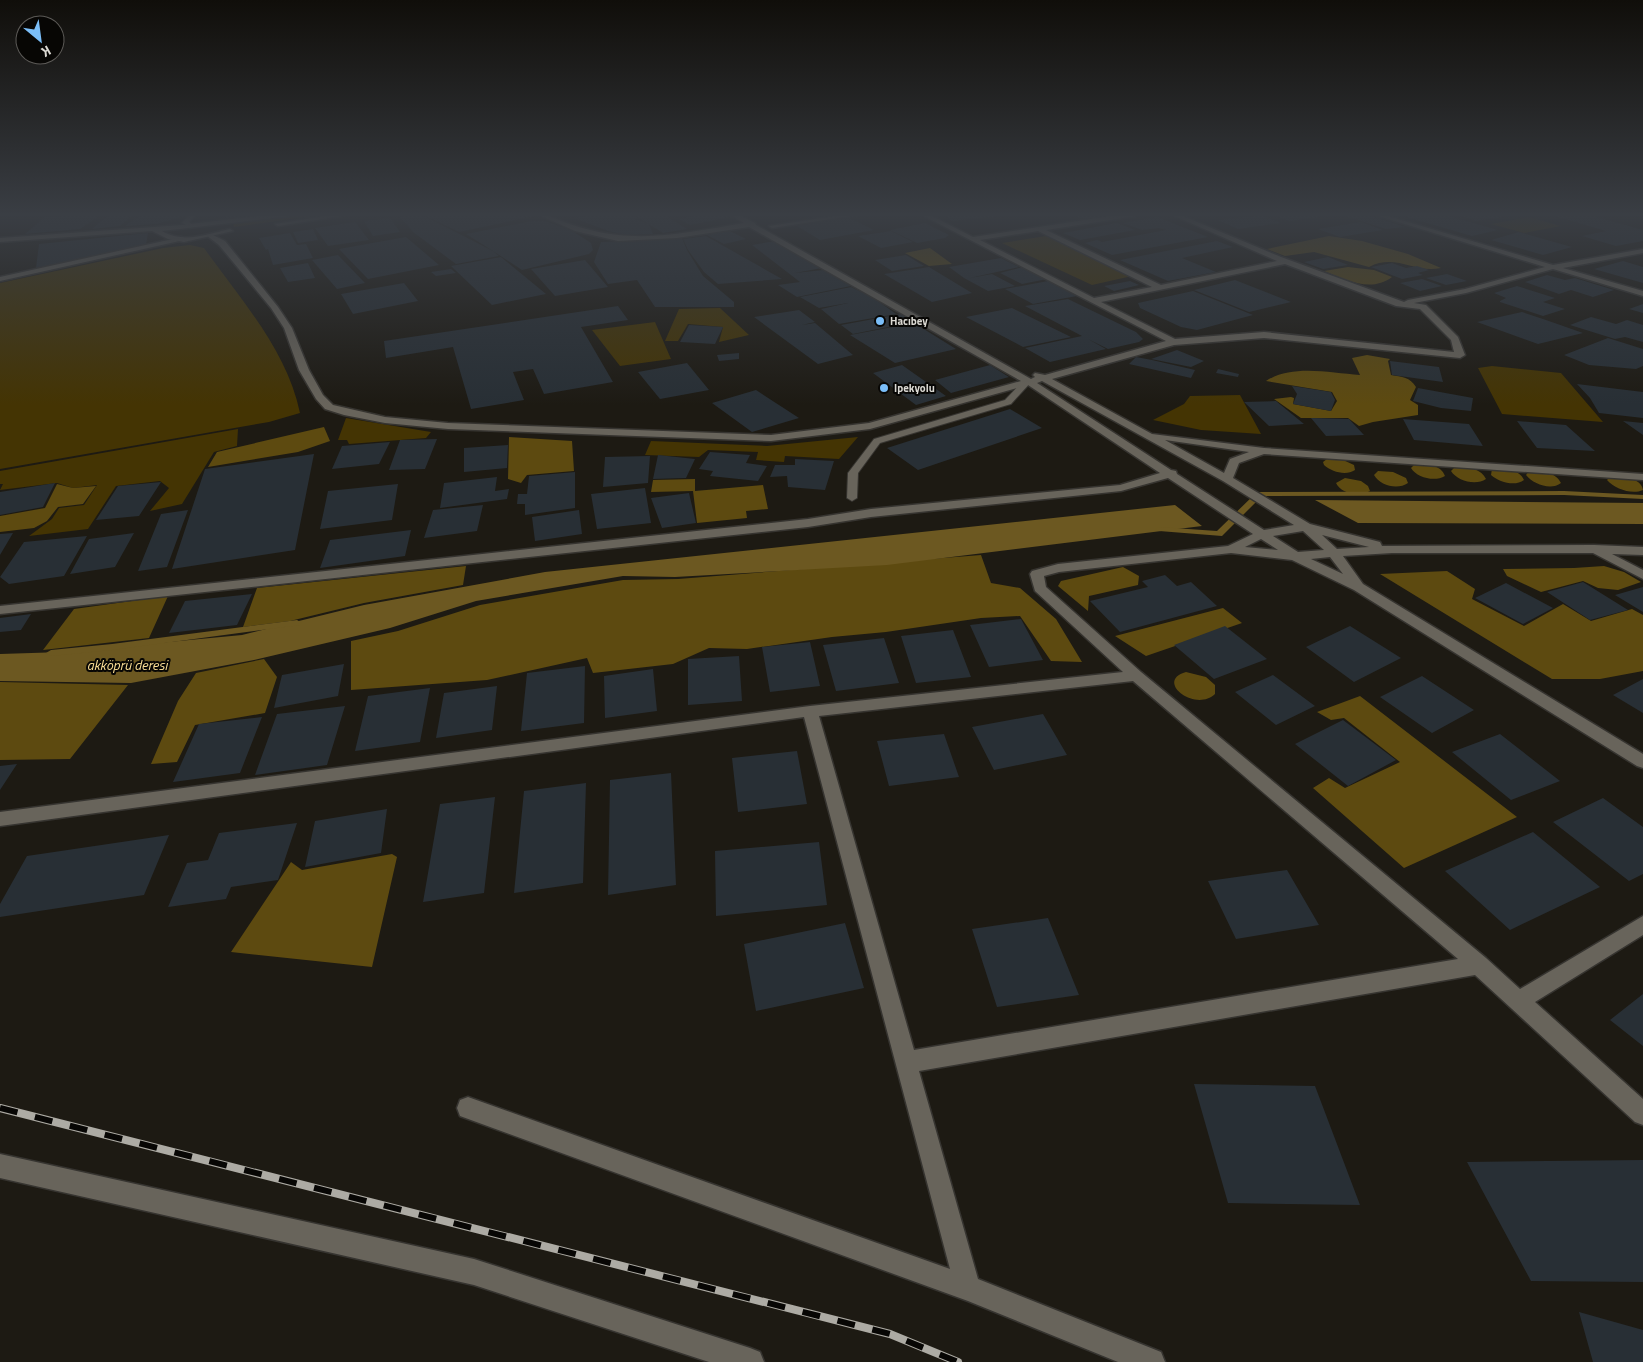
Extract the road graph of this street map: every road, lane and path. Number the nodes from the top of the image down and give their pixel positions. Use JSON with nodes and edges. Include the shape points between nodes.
{"nodes":[{"id":1,"x":250,"y":278,"type":"edge"},
{"id":2,"x":847,"y":278,"type":"edge"},
{"id":3,"x":863,"y":278,"type":"edge"},
{"id":4,"x":1047,"y":278,"type":"edge"},
{"id":5,"x":1139,"y":278,"type":"edge"},
{"id":6,"x":1207,"y":278,"type":"edge"},
{"id":7,"x":1327,"y":278,"type":"edge"},
{"id":8,"x":1515,"y":278,"type":"edge"},
{"id":9,"x":1588,"y":278,"type":"edge"},
{"id":10,"x":1159,"y":287,"type":"junction"},
{"id":11,"x":1643,"y":294,"type":"edge"},
{"id":12,"x":1093,"y":301,"type":"junction"},
{"id":13,"x":1399,"y":304,"type":"junction"},
{"id":14,"x":1174,"y":342,"type":"junction"},
{"id":15,"x":1000,"y":354,"type":"dead end"},
{"id":16,"x":1025,"y":368,"type":"dead end"},
{"id":17,"x":1042,"y":377,"type":"junction"},
{"id":18,"x":1028,"y":381,"type":"junction"},
{"id":19,"x":1144,"y":434,"type":"junction"},
{"id":20,"x":1264,"y":451,"type":"junction"},
{"id":21,"x":1172,"y":474,"type":"junction"},
{"id":22,"x":1643,"y":477,"type":"edge"},
{"id":23,"x":1227,"y":480,"type":"junction"},
{"id":24,"x":852,"y":498,"type":"dead end"},
{"id":25,"x":1306,"y":527,"type":"junction"},
{"id":26,"x":1262,"y":534,"type":"junction"},
{"id":27,"x":1231,"y":549,"type":"junction"},
{"id":28,"x":1392,"y":549,"type":"junction"},
{"id":29,"x":1594,"y":549,"type":"junction"},
{"id":30,"x":1643,"y":551,"type":"edge"},
{"id":31,"x":1333,"y":552,"type":"junction"},
{"id":32,"x":1295,"y":556,"type":"junction"},
{"id":33,"x":1643,"y":575,"type":"edge"},
{"id":34,"x":1359,"y":587,"type":"junction"},
{"id":35,"x":0,"y":610,"type":"edge"},
{"id":36,"x":1136,"y":676,"type":"junction"},
{"id":37,"x":810,"y":711,"type":"junction"},
{"id":38,"x":1643,"y":762,"type":"edge"},
{"id":39,"x":0,"y":820,"type":"edge"},
{"id":40,"x":1643,"y":925,"type":"edge"},
{"id":41,"x":1480,"y":965,"type":"junction"},
{"id":42,"x":1519,"y":1001,"type":"junction"},
{"id":43,"x":906,"y":1062,"type":"junction"},
{"id":44,"x":468,"y":1108,"type":"dead end"},
{"id":45,"x":1643,"y":1114,"type":"edge"},
{"id":46,"x":0,"y":1166,"type":"edge"},
{"id":47,"x":968,"y":1288,"type":"junction"},
{"id":48,"x":750,"y":1362,"type":"edge"},
{"id":49,"x":1151,"y":1362,"type":"edge"}],
"edges":[{"from":1,"to":18,"type":"street","via":[[288,328],[319,398],[329,407],[385,420],[448,426],[770,438],[870,426]]},
{"from":2,"to":18,"type":"street"},
{"from":3,"to":15,"type":"street"},
{"from":4,"to":12,"type":"street"},
{"from":5,"to":10,"type":"street"},
{"from":6,"to":10,"type":"street"},
{"from":7,"to":13,"type":"street"},
{"from":8,"to":13,"type":"street"},
{"from":9,"to":11,"type":"street"},
{"from":10,"to":12,"type":"street"},
{"from":12,"to":14,"type":"street"},
{"from":13,"to":14,"type":"street","via":[[1423,307],[1455,339],[1460,355],[1264,335]]},
{"from":14,"to":17,"type":"street"},
{"from":16,"to":17,"type":"street"},
{"from":17,"to":18,"type":"street"},
{"from":17,"to":19,"type":"street"},
{"from":18,"to":21,"type":"street"},
{"from":18,"to":24,"type":"lane","via":[[1008,402],[877,441],[853,473]]},
{"from":19,"to":20,"type":"street"},
{"from":19,"to":23,"type":"street"},
{"from":20,"to":22,"type":"street"},
{"from":20,"to":23,"type":"street","via":[[1234,461]]},
{"from":21,"to":26,"type":"street"},
{"from":21,"to":35,"type":"street","via":[[1122,488]]},
{"from":23,"to":25,"type":"street"},
{"from":25,"to":26,"type":"street"},
{"from":25,"to":28,"type":"street"},
{"from":25,"to":31,"type":"street"},
{"from":26,"to":27,"type":"street"},
{"from":26,"to":32,"type":"street"},
{"from":27,"to":32,"type":"street"},
{"from":27,"to":36,"type":"street","via":[[1058,568],[1037,574],[1040,588]]},
{"from":28,"to":29,"type":"street"},
{"from":28,"to":31,"type":"street"},
{"from":29,"to":30,"type":"street"},
{"from":29,"to":33,"type":"street"},
{"from":31,"to":32,"type":"street"},
{"from":31,"to":34,"type":"street"},
{"from":32,"to":34,"type":"street"},
{"from":34,"to":38,"type":"street"},
{"from":36,"to":37,"type":"street"},
{"from":36,"to":41,"type":"street"},
{"from":37,"to":39,"type":"street"},
{"from":37,"to":43,"type":"street"},
{"from":40,"to":42,"type":"street"},
{"from":41,"to":42,"type":"street"},
{"from":41,"to":43,"type":"street"},
{"from":42,"to":45,"type":"street"},
{"from":43,"to":47,"type":"street"},
{"from":44,"to":47,"type":"street"},
{"from":46,"to":48,"type":"street","via":[[474,1272]]},
{"from":47,"to":49,"type":"street"}]}
